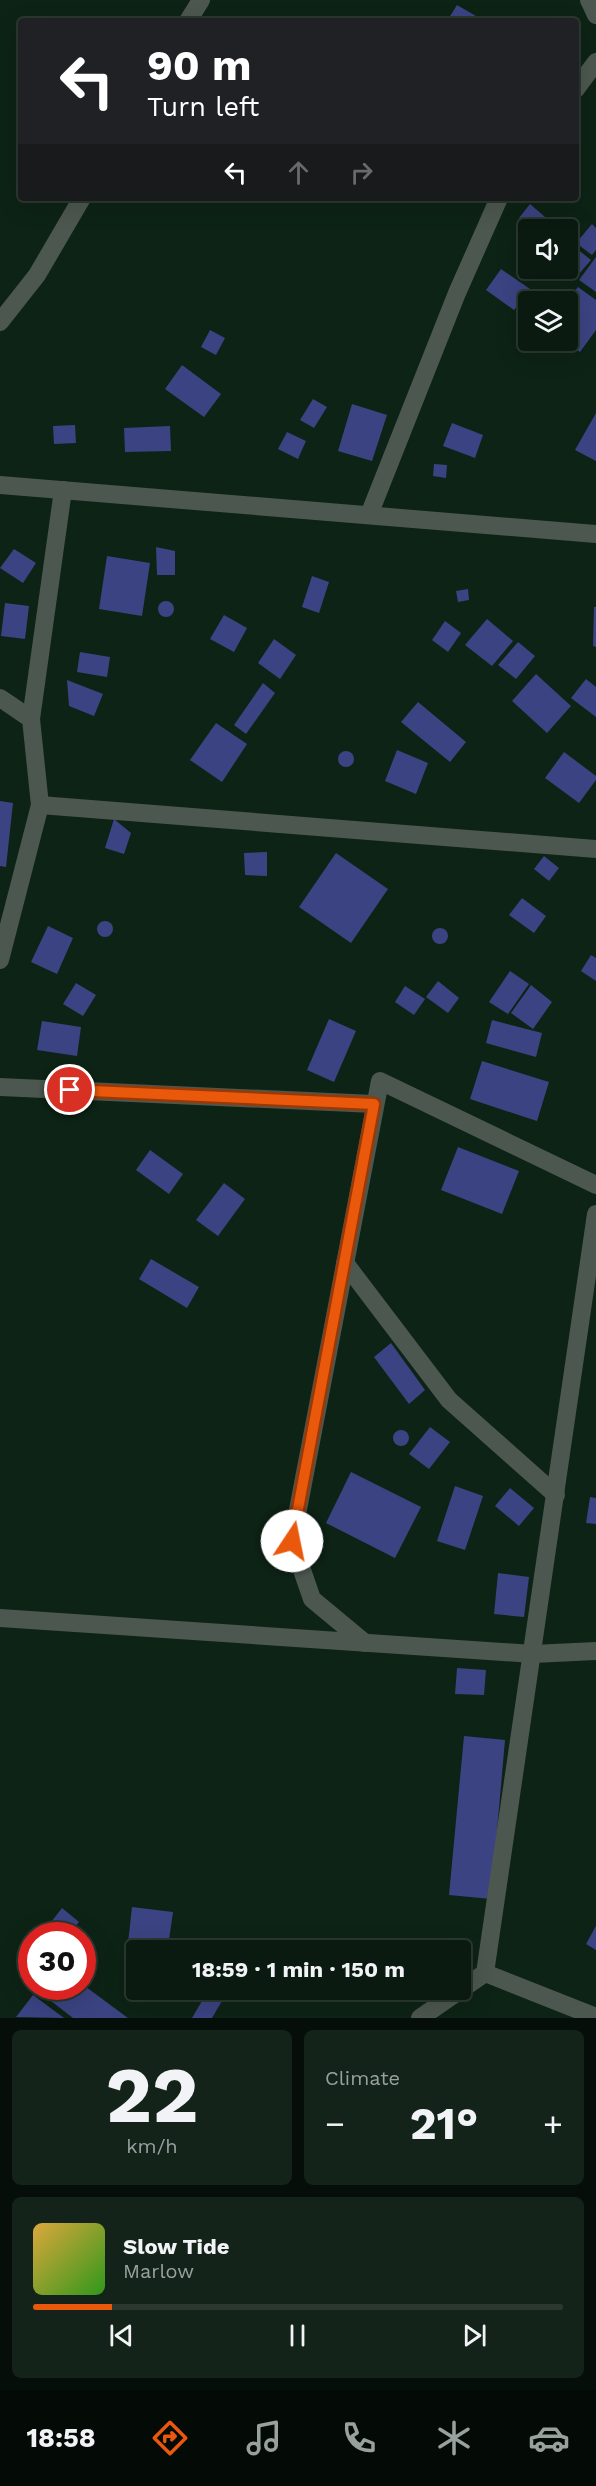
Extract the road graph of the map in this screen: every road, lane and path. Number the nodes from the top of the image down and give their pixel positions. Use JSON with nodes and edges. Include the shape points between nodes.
{"nodes":[{"id":1,"x":201,"y":0,"type":"edge"},
{"id":2,"x":589,"y":0,"type":"edge"},
{"id":3,"x":596,"y":15,"type":"edge"},
{"id":4,"x":190,"y":18,"type":"edge"},
{"id":5,"x":596,"y":62,"type":"edge"},
{"id":6,"x":579,"y":85,"type":"edge"},
{"id":7,"x":80,"y":201,"type":"edge"},
{"id":8,"x":498,"y":201,"type":"edge"},
{"id":9,"x":0,"y":322,"type":"edge"},
{"id":10,"x":0,"y":485,"type":"edge"},
{"id":11,"x":63,"y":490,"type":"junction"},
{"id":12,"x":369,"y":515,"type":"junction"},
{"id":13,"x":596,"y":534,"type":"edge"},
{"id":14,"x":0,"y":698,"type":"edge"},
{"id":15,"x":31,"y":719,"type":"junction"},
{"id":16,"x":40,"y":805,"type":"junction"},
{"id":17,"x":596,"y":849,"type":"edge"},
{"id":18,"x":0,"y":960,"type":"edge"},
{"id":19,"x":0,"y":1087,"type":"edge"},
{"id":20,"x":374,"y":1104,"type":"junction"},
{"id":21,"x":596,"y":1185,"type":"edge"},
{"id":22,"x":596,"y":1214,"type":"edge"},
{"id":23,"x":345,"y":1263,"type":"junction"},
{"id":24,"x":556,"y":1495,"type":"junction"},
{"id":25,"x":0,"y":1618,"type":"edge"},
{"id":26,"x":365,"y":1642,"type":"junction"},
{"id":27,"x":596,"y":1651,"type":"edge"},
{"id":28,"x":533,"y":1654,"type":"junction"},
{"id":29,"x":485,"y":1973,"type":"junction"},
{"id":30,"x":596,"y":2017,"type":"edge"},
{"id":31,"x":420,"y":2018,"type":"edge"}],
"edges":[{"from":1,"to":4,"type":"street"},
{"from":2,"to":3,"type":"street"},
{"from":5,"to":6,"type":"street"},
{"from":7,"to":9,"type":"street","via":[[37,274]]},
{"from":8,"to":12,"type":"street"},
{"from":10,"to":11,"type":"street"},
{"from":11,"to":12,"type":"street"},
{"from":11,"to":15,"type":"street"},
{"from":12,"to":13,"type":"street"},
{"from":14,"to":15,"type":"street"},
{"from":15,"to":16,"type":"street"},
{"from":16,"to":17,"type":"street"},
{"from":16,"to":18,"type":"street"},
{"from":19,"to":20,"type":"street"},
{"from":20,"to":21,"type":"street","via":[[380,1081]]},
{"from":20,"to":23,"type":"street"},
{"from":22,"to":24,"type":"street"},
{"from":23,"to":24,"type":"street","via":[[449,1400]]},
{"from":23,"to":26,"type":"street","via":[[292,1541],[312,1599]]},
{"from":24,"to":28,"type":"street"},
{"from":25,"to":26,"type":"street"},
{"from":26,"to":28,"type":"street"},
{"from":27,"to":28,"type":"street"},
{"from":28,"to":29,"type":"street"},
{"from":29,"to":30,"type":"street"},
{"from":29,"to":31,"type":"street"}]}
